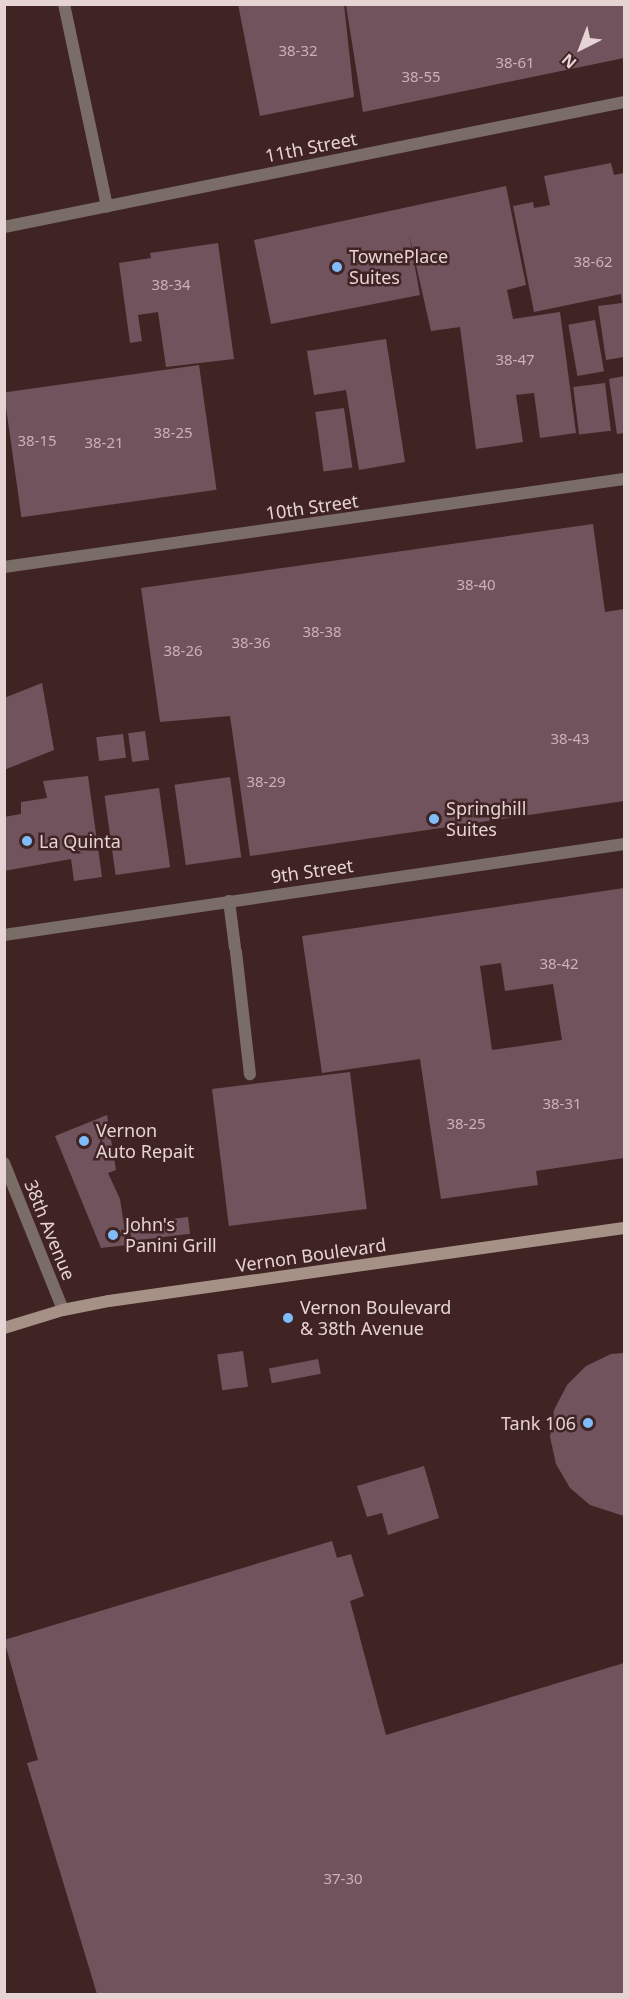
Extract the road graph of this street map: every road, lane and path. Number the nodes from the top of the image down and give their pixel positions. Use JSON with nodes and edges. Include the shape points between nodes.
{"nodes":[{"id":1,"x":64,"y":4,"type":"edge"},
{"id":2,"x":624,"y":102,"type":"edge"},
{"id":3,"x":107,"y":206,"type":"junction"},
{"id":4,"x":4,"y":227,"type":"edge"},
{"id":5,"x":624,"y":479,"type":"edge"},
{"id":6,"x":4,"y":567,"type":"edge"},
{"id":7,"x":624,"y":844,"type":"edge"},
{"id":8,"x":229,"y":901,"type":"junction"},
{"id":9,"x":4,"y":935,"type":"edge"},
{"id":10,"x":250,"y":1074,"type":"dead end"},
{"id":11,"x":4,"y":1163,"type":"edge"},
{"id":12,"x":624,"y":1228,"type":"edge"},
{"id":13,"x":63,"y":1310,"type":"junction"},
{"id":14,"x":4,"y":1328,"type":"edge"}],
"edges":[{"from":1,"to":3,"type":"street"},
{"from":2,"to":3,"type":"street","name":"11th Street"},
{"from":3,"to":4,"type":"street","name":"11th Street"},
{"from":5,"to":6,"type":"street","name":"10th Street"},
{"from":7,"to":8,"type":"street","name":"9th Street"},
{"from":8,"to":9,"type":"street","name":"9th Street"},
{"from":8,"to":10,"type":"street"},
{"from":11,"to":13,"type":"street","name":"38th Avenue"},
{"from":12,"to":13,"type":"main road","name":"Vernon Boulevard"},
{"from":13,"to":14,"type":"main road","name":"Vernon Boulevard"}]}
